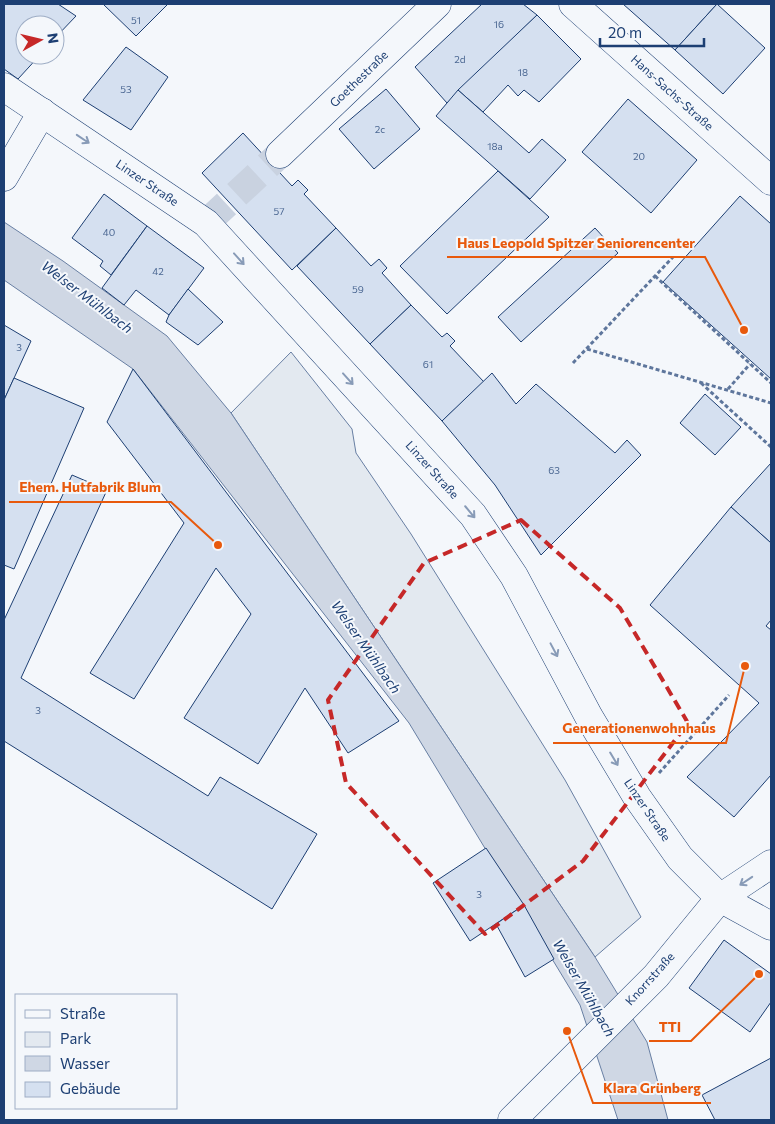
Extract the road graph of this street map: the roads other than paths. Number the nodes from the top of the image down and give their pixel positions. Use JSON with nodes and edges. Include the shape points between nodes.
{"nodes":[{"id":1,"x":437,"y":4,"type":"edge"},
{"id":2,"x":573,"y":4,"type":"edge"},
{"id":3,"x":4,"y":87,"type":"edge"},
{"id":4,"x":42,"y":112,"type":"junction"},
{"id":5,"x":280,"y":154,"type":"tunnel mouth"},
{"id":6,"x":4,"y":177,"type":"edge"},
{"id":7,"x":771,"y":181,"type":"edge"},
{"id":8,"x":771,"y":864,"type":"edge"},
{"id":9,"x":720,"y":898,"type":"junction"},
{"id":10,"x":771,"y":926,"type":"edge"},
{"id":11,"x":512,"y":1120,"type":"edge"}],
"edges":[{"from":1,"to":5,"type":"street","name":"Goethestraße"},
{"from":2,"to":7,"type":"street","name":"Hans-Sachs-Straße"},
{"from":3,"to":4,"type":"street","name":"Linzer Straße"},
{"from":4,"to":6,"type":"street"},
{"from":4,"to":9,"type":"street","name":"Linzer Straße","one_way":true,"via":[[206,223],[473,515],[514,576],[589,717],[637,797],[680,858]]},
{"from":8,"to":9,"type":"street","name":"Knorrstraße","one_way":true},
{"from":9,"to":10,"type":"street","name":"Linzer Straße"},
{"from":9,"to":11,"type":"street","name":"Knorrstraße","via":[[656,976]]}]}
